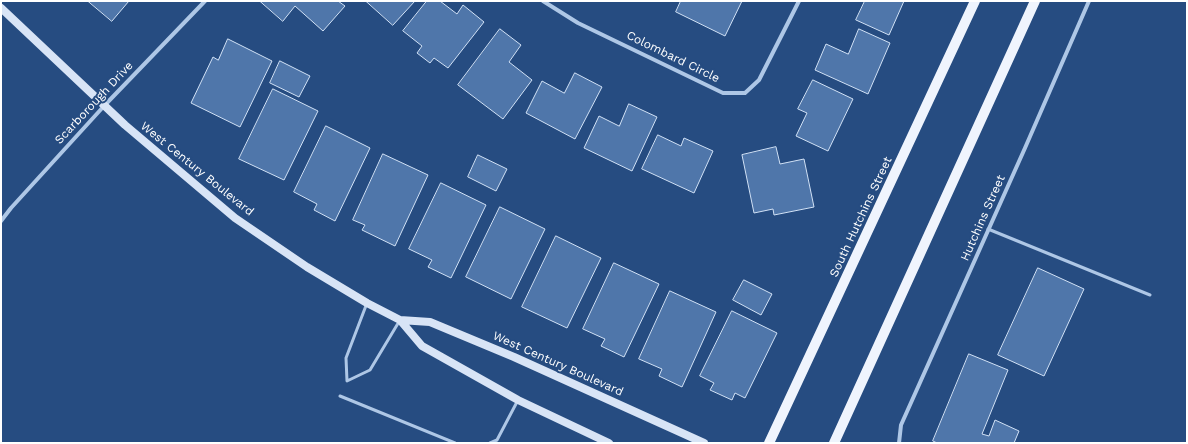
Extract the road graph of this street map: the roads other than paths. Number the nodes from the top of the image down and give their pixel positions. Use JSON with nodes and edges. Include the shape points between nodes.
{"nodes":[{"id":1,"x":205,"y":1,"type":"edge"},
{"id":2,"x":542,"y":1,"type":"edge"},
{"id":3,"x":799,"y":1,"type":"edge"},
{"id":4,"x":976,"y":1,"type":"edge"},
{"id":5,"x":1035,"y":1,"type":"edge"},
{"id":6,"x":1089,"y":1,"type":"edge"},
{"id":7,"x":1,"y":8,"type":"edge"},
{"id":8,"x":104,"y":106,"type":"junction"},
{"id":9,"x":1,"y":221,"type":"edge"},
{"id":10,"x":988,"y":229,"type":"junction"},
{"id":11,"x":1150,"y":295,"type":"dead end"},
{"id":12,"x":367,"y":303,"type":"junction"},
{"id":13,"x":400,"y":320,"type":"junction"},
{"id":14,"x":340,"y":396,"type":"dead end"},
{"id":15,"x":518,"y":400,"type":"junction"},
{"id":16,"x":455,"y":443,"type":"edge"},
{"id":17,"x":490,"y":443,"type":"edge"},
{"id":18,"x":609,"y":443,"type":"edge"},
{"id":19,"x":704,"y":443,"type":"edge"},
{"id":20,"x":769,"y":443,"type":"edge"},
{"id":21,"x":834,"y":443,"type":"edge"},
{"id":22,"x":899,"y":443,"type":"edge"}],
"edges":[{"from":1,"to":8,"type":"street","name":"Scarborough Drive"},
{"from":2,"to":3,"type":"street","name":"Colombard Circle","via":[[578,23],[723,93],[745,93],[759,80]]},
{"from":4,"to":20,"type":"main road","name":"South Hutchins Street"},
{"from":5,"to":21,"type":"main road"},
{"from":6,"to":10,"type":"street","name":"Hutchins Street"},
{"from":7,"to":8,"type":"street","name":"West Century Boulevard"},
{"from":8,"to":9,"type":"street","name":"Scarborough Drive"},
{"from":8,"to":12,"type":"street","name":"West Century Boulevard","via":[[235,218],[307,267]]},
{"from":10,"to":11,"type":"lane"},
{"from":10,"to":22,"type":"street","name":"Hutchins Street","via":[[900,425]]},
{"from":12,"to":13,"type":"street","name":"West Century Boulevard"},
{"from":12,"to":13,"type":"lane","via":[[346,358],[347,380],[370,370]]},
{"from":13,"to":15,"type":"street","name":"West Century Boulevard","via":[[422,346]]},
{"from":13,"to":19,"type":"street","name":"West Century Boulevard","via":[[430,322]]},
{"from":14,"to":16,"type":"lane"},
{"from":15,"to":17,"type":"lane","via":[[497,440]]},
{"from":15,"to":18,"type":"street","name":"West Century Boulevard"}]}
